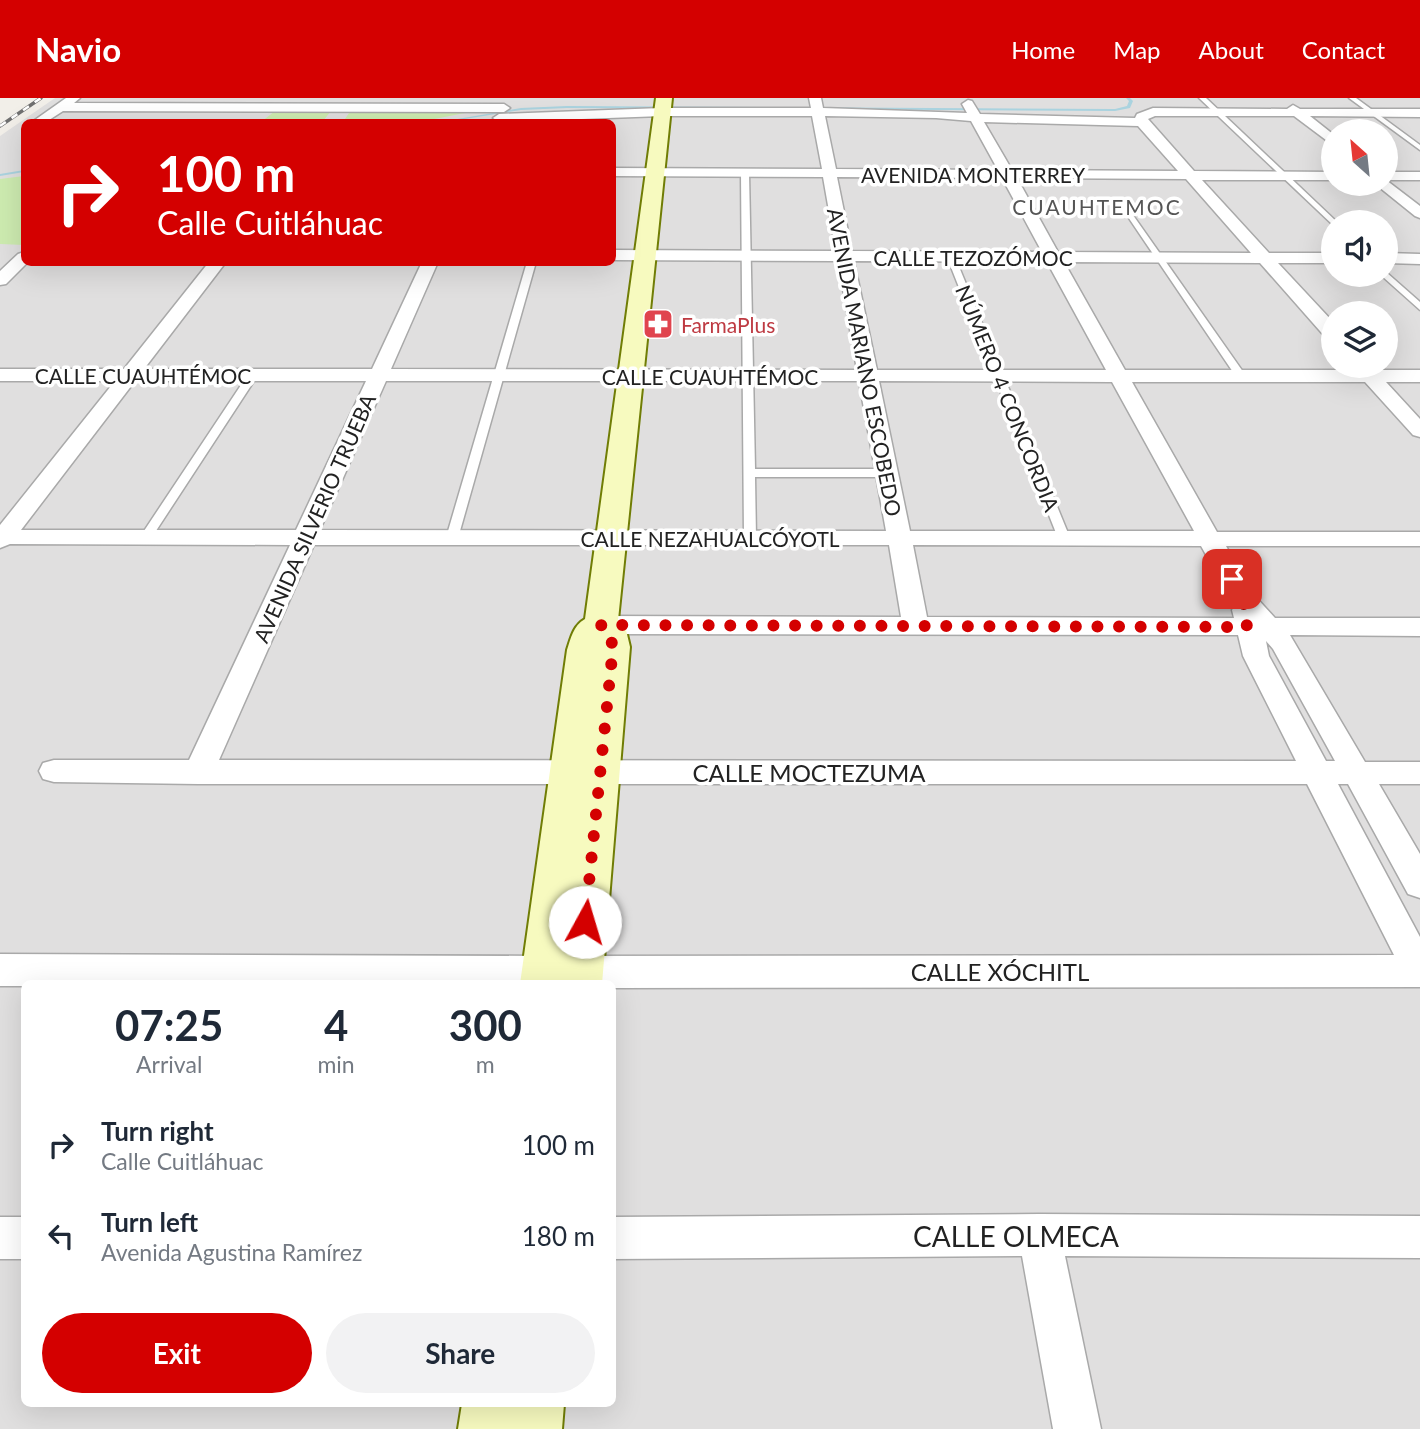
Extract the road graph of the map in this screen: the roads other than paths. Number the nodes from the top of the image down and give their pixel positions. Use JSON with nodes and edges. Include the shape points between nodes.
{"nodes":[{"id":1,"x":74,"y":98,"type":"edge"},
{"id":2,"x":203,"y":98,"type":"edge"},
{"id":3,"x":1202,"y":98,"type":"edge"},
{"id":4,"x":1280,"y":98,"type":"edge"},
{"id":5,"x":1352,"y":98,"type":"edge"},
{"id":6,"x":346,"y":103,"type":"edge"},
{"id":7,"x":663,"y":105,"type":"edge"},
{"id":8,"x":816,"y":105,"type":"edge"},
{"id":9,"x":60,"y":107,"type":"junction"},
{"id":10,"x":192,"y":108,"type":"junction"},
{"id":11,"x":970,"y":109,"type":"edge"},
{"id":12,"x":502,"y":112,"type":"edge"},
{"id":13,"x":1216,"y":112,"type":"junction"},
{"id":14,"x":1298,"y":113,"type":"junction"},
{"id":15,"x":1372,"y":113,"type":"junction"},
{"id":16,"x":1420,"y":113,"type":"edge"},
{"id":17,"x":42,"y":119,"type":"edge"},
{"id":18,"x":179,"y":119,"type":"edge"},
{"id":19,"x":1142,"y":122,"type":"junction"},
{"id":20,"x":1321,"y":132,"type":"edge"},
{"id":21,"x":1420,"y":148,"type":"edge"},
{"id":22,"x":616,"y":172,"type":"edge"},
{"id":23,"x":655,"y":173,"type":"junction"},
{"id":24,"x":745,"y":173,"type":"junction"},
{"id":25,"x":829,"y":173,"type":"junction"},
{"id":26,"x":1006,"y":174,"type":"junction"},
{"id":27,"x":1190,"y":175,"type":"junction"},
{"id":28,"x":1283,"y":176,"type":"junction"},
{"id":29,"x":1321,"y":176,"type":"edge"},
{"id":30,"x":1398,"y":176,"type":"edge"},
{"id":31,"x":1420,"y":176,"type":"edge"},
{"id":32,"x":1398,"y":195,"type":"edge"},
{"id":33,"x":1125,"y":210,"type":"dead end"},
{"id":34,"x":1321,"y":212,"type":"edge"},
{"id":35,"x":1420,"y":213,"type":"edge"},
{"id":36,"x":616,"y":255,"type":"edge"},
{"id":37,"x":645,"y":255,"type":"junction"},
{"id":38,"x":746,"y":256,"type":"junction"},
{"id":39,"x":845,"y":256,"type":"junction"},
{"id":40,"x":951,"y":257,"type":"junction"},
{"id":41,"x":1052,"y":257,"type":"junction"},
{"id":42,"x":1158,"y":257,"type":"junction"},
{"id":43,"x":1264,"y":258,"type":"junction"},
{"id":44,"x":1321,"y":258,"type":"edge"},
{"id":45,"x":1398,"y":258,"type":"edge"},
{"id":46,"x":1420,"y":258,"type":"edge"},
{"id":47,"x":21,"y":260,"type":"edge"},
{"id":48,"x":215,"y":266,"type":"edge"},
{"id":49,"x":428,"y":266,"type":"edge"},
{"id":50,"x":531,"y":266,"type":"edge"},
{"id":51,"x":0,"y":280,"type":"edge"},
{"id":52,"x":1398,"y":286,"type":"edge"},
{"id":53,"x":1420,"y":307,"type":"edge"},
{"id":54,"x":1321,"y":321,"type":"edge"},
{"id":55,"x":1321,"y":373,"type":"edge"},
{"id":56,"x":1398,"y":374,"type":"edge"},
{"id":57,"x":0,"y":375,"type":"edge"},
{"id":58,"x":130,"y":375,"type":"junction"},
{"id":59,"x":253,"y":375,"type":"junction"},
{"id":60,"x":378,"y":376,"type":"junction"},
{"id":61,"x":499,"y":376,"type":"junction"},
{"id":62,"x":630,"y":376,"type":"junction"},
{"id":63,"x":748,"y":376,"type":"junction"},
{"id":64,"x":868,"y":376,"type":"junction"},
{"id":65,"x":999,"y":376,"type":"junction"},
{"id":66,"x":1119,"y":376,"type":"junction"},
{"id":67,"x":1241,"y":376,"type":"junction"},
{"id":68,"x":1420,"y":376,"type":"edge"},
{"id":69,"x":1372,"y":378,"type":"edge"},
{"id":70,"x":1420,"y":431,"type":"edge"},
{"id":71,"x":749,"y":473,"type":"junction"},
{"id":72,"x":887,"y":473,"type":"junction"},
{"id":73,"x":146,"y":537,"type":"junction"},
{"id":74,"x":305,"y":538,"type":"junction"},
{"id":75,"x":452,"y":538,"type":"junction"},
{"id":76,"x":610,"y":538,"type":"junction"},
{"id":77,"x":750,"y":538,"type":"junction"},
{"id":78,"x":899,"y":538,"type":"junction"},
{"id":79,"x":1064,"y":538,"type":"junction"},
{"id":80,"x":1,"y":539,"type":"edge"},
{"id":81,"x":1209,"y":539,"type":"junction"},
{"id":82,"x":1420,"y":539,"type":"edge"},
{"id":83,"x":1253,"y":618,"type":"junction"},
{"id":84,"x":601,"y":625,"type":"junction"},
{"id":85,"x":916,"y":626,"type":"junction"},
{"id":86,"x":1420,"y":627,"type":"edge"},
{"id":87,"x":54,"y":771,"type":"dead end"},
{"id":88,"x":584,"y":772,"type":"junction"},
{"id":89,"x":1317,"y":772,"type":"junction"},
{"id":90,"x":198,"y":773,"type":"junction"},
{"id":91,"x":1356,"y":773,"type":"junction"},
{"id":92,"x":1420,"y":773,"type":"edge"},
{"id":93,"x":1420,"y":884,"type":"edge"},
{"id":94,"x":0,"y":970,"type":"edge"},
{"id":95,"x":1420,"y":971,"type":"edge"},
{"id":96,"x":561,"y":978,"type":"edge"},
{"id":97,"x":1039,"y":1235,"type":"junction"},
{"id":98,"x":1420,"y":1237,"type":"edge"},
{"id":99,"x":616,"y":1238,"type":"edge"},
{"id":100,"x":492,"y":1407,"type":"edge"},
{"id":101,"x":534,"y":1407,"type":"edge"},
{"id":102,"x":489,"y":1429,"type":"edge"},
{"id":103,"x":531,"y":1429,"type":"edge"},
{"id":104,"x":1077,"y":1429,"type":"edge"}],
"edges":[{"from":1,"to":9,"type":"street"},
{"from":2,"to":10,"type":"street"},
{"from":3,"to":13,"type":"lane"},
{"from":4,"to":14,"type":"street"},
{"from":5,"to":15,"type":"lane"},
{"from":6,"to":10,"type":"street"},
{"from":6,"to":12,"type":"street"},
{"from":7,"to":8,"type":"street"},
{"from":7,"to":12,"type":"street"},
{"from":7,"to":23,"type":"street"},
{"from":8,"to":11,"type":"street","via":[[936,114]]},
{"from":8,"to":25,"type":"street","name":"AVENIDA MARIANO ESCOBEDO"},
{"from":9,"to":10,"type":"street"},
{"from":9,"to":17,"type":"street"},
{"from":10,"to":18,"type":"street"},
{"from":11,"to":19,"type":"street"},
{"from":11,"to":26,"type":"street"},
{"from":13,"to":14,"type":"street"},
{"from":13,"to":19,"type":"street","via":[[1153,112],[1144,114]]},
{"from":13,"to":28,"type":"lane"},
{"from":14,"to":15,"type":"street"},
{"from":14,"to":20,"type":"street"},
{"from":15,"to":16,"type":"street"},
{"from":15,"to":21,"type":"lane"},
{"from":19,"to":27,"type":"street"},
{"from":22,"to":23,"type":"street","name":"AVENIDA MONTERREY"},
{"from":23,"to":24,"type":"street","name":"AVENIDA MONTERREY"},
{"from":23,"to":37,"type":"street"},
{"from":24,"to":25,"type":"street","name":"AVENIDA MONTERREY"},
{"from":24,"to":38,"type":"lane"},
{"from":25,"to":26,"type":"street","name":"AVENIDA MONTERREY"},
{"from":25,"to":39,"type":"street","name":"AVENIDA MARIANO ESCOBEDO"},
{"from":26,"to":27,"type":"street","name":"AVENIDA MONTERREY"},
{"from":26,"to":41,"type":"street"},
{"from":27,"to":28,"type":"street","name":"AVENIDA MONTERREY"},
{"from":27,"to":43,"type":"street"},
{"from":28,"to":29,"type":"street","name":"AVENIDA MONTERREY"},
{"from":28,"to":34,"type":"lane"},
{"from":30,"to":31,"type":"street"},
{"from":32,"to":35,"type":"street"},
{"from":33,"to":42,"type":"lane"},
{"from":36,"to":37,"type":"street","name":"CALLE TEZOZÓMOC"},
{"from":37,"to":38,"type":"street","name":"CALLE TEZOZÓMOC"},
{"from":37,"to":62,"type":"street"},
{"from":38,"to":39,"type":"street","name":"CALLE TEZOZÓMOC"},
{"from":38,"to":63,"type":"lane"},
{"from":39,"to":40,"type":"street","name":"CALLE TEZOZÓMOC"},
{"from":39,"to":64,"type":"street","name":"AVENIDA MARIANO ESCOBEDO"},
{"from":40,"to":41,"type":"street","name":"CALLE TEZOZÓMOC"},
{"from":40,"to":65,"type":"lane","name":"NÚMERO 4 CONCORDIA"},
{"from":41,"to":42,"type":"street","name":"CALLE TEZOZÓMOC"},
{"from":41,"to":66,"type":"street"},
{"from":42,"to":43,"type":"street","name":"CALLE TEZOZÓMOC"},
{"from":42,"to":67,"type":"lane"},
{"from":43,"to":44,"type":"street","name":"CALLE TEZOZÓMOC"},
{"from":43,"to":54,"type":"street"},
{"from":45,"to":46,"type":"street"},
{"from":47,"to":51,"type":"street"},
{"from":48,"to":58,"type":"street"},
{"from":49,"to":60,"type":"street","name":"AVENIDA SILVERIO TRUEBA"},
{"from":50,"to":61,"type":"lane"},
{"from":52,"to":53,"type":"lane"},
{"from":55,"to":67,"type":"street","name":"CALLE CUAUHTÉMOC"},
{"from":56,"to":68,"type":"street","name":"CALLE CUAUHTÉMOC"},
{"from":57,"to":58,"type":"street","name":"CALLE CUAUHTÉMOC"},
{"from":58,"to":59,"type":"street","name":"CALLE CUAUHTÉMOC"},
{"from":58,"to":80,"type":"street"},
{"from":59,"to":60,"type":"street","name":"CALLE CUAUHTÉMOC"},
{"from":59,"to":73,"type":"lane"},
{"from":60,"to":61,"type":"street","name":"CALLE CUAUHTÉMOC"},
{"from":60,"to":74,"type":"street","name":"AVENIDA SILVERIO TRUEBA"},
{"from":61,"to":62,"type":"street","name":"CALLE CUAUHTÉMOC"},
{"from":61,"to":75,"type":"lane"},
{"from":62,"to":63,"type":"street","name":"CALLE CUAUHTÉMOC"},
{"from":62,"to":76,"type":"street"},
{"from":63,"to":64,"type":"street","name":"CALLE CUAUHTÉMOC"},
{"from":63,"to":71,"type":"lane"},
{"from":64,"to":65,"type":"street","name":"CALLE CUAUHTÉMOC"},
{"from":64,"to":72,"type":"street","name":"AVENIDA MARIANO ESCOBEDO"},
{"from":65,"to":66,"type":"street","name":"CALLE CUAUHTÉMOC"},
{"from":65,"to":79,"type":"lane","name":"NÚMERO 4 CONCORDIA"},
{"from":66,"to":67,"type":"street","name":"CALLE CUAUHTÉMOC"},
{"from":66,"to":81,"type":"street"},
{"from":69,"to":70,"type":"street"},
{"from":71,"to":72,"type":"lane"},
{"from":71,"to":77,"type":"lane"},
{"from":72,"to":78,"type":"street","name":"AVENIDA MARIANO ESCOBEDO"},
{"from":73,"to":74,"type":"street","name":"CALLE NEZAHUALCÓYOTL"},
{"from":73,"to":80,"type":"street","name":"CALLE NEZAHUALCÓYOTL"},
{"from":74,"to":75,"type":"street","name":"CALLE NEZAHUALCÓYOTL"},
{"from":74,"to":90,"type":"street","name":"AVENIDA SILVERIO TRUEBA"},
{"from":75,"to":76,"type":"street","name":"CALLE NEZAHUALCÓYOTL"},
{"from":76,"to":77,"type":"street","name":"CALLE NEZAHUALCÓYOTL"},
{"from":76,"to":84,"type":"street"},
{"from":77,"to":78,"type":"street","name":"CALLE NEZAHUALCÓYOTL"},
{"from":78,"to":79,"type":"street","name":"CALLE NEZAHUALCÓYOTL"},
{"from":78,"to":85,"type":"street","name":"AVENIDA MARIANO ESCOBEDO"},
{"from":79,"to":81,"type":"street","name":"CALLE NEZAHUALCÓYOTL"},
{"from":81,"to":82,"type":"street","name":"CALLE NEZAHUALCÓYOTL"},
{"from":81,"to":83,"type":"street"},
{"from":83,"to":85,"type":"street"},
{"from":83,"to":86,"type":"street"},
{"from":83,"to":89,"type":"street","via":[[1256,656]]},
{"from":83,"to":91,"type":"street","via":[[1291,656]]},
{"from":84,"to":85,"type":"street"},
{"from":84,"to":88,"type":"street","via":[[608,630],[613,647]]},
{"from":87,"to":90,"type":"street","name":"CALLE MOCTEZUMA"},
{"from":88,"to":89,"type":"street","name":"CALLE MOCTEZUMA"},
{"from":88,"to":90,"type":"street","name":"CALLE MOCTEZUMA"},
{"from":88,"to":96,"type":"street"},
{"from":89,"to":91,"type":"street","name":"CALLE MOCTEZUMA"},
{"from":89,"to":95,"type":"street"},
{"from":91,"to":92,"type":"street","name":"CALLE MOCTEZUMA"},
{"from":91,"to":93,"type":"street"},
{"from":94,"to":96,"type":"street","name":"CALLE XÓCHITL"},
{"from":95,"to":96,"type":"street","name":"CALLE XÓCHITL"},
{"from":97,"to":98,"type":"street","name":"CALLE OLMECA"},
{"from":97,"to":99,"type":"street","name":"CALLE OLMECA"},
{"from":97,"to":104,"type":"street"},
{"from":100,"to":102,"type":"street"},
{"from":101,"to":103,"type":"street"}]}
